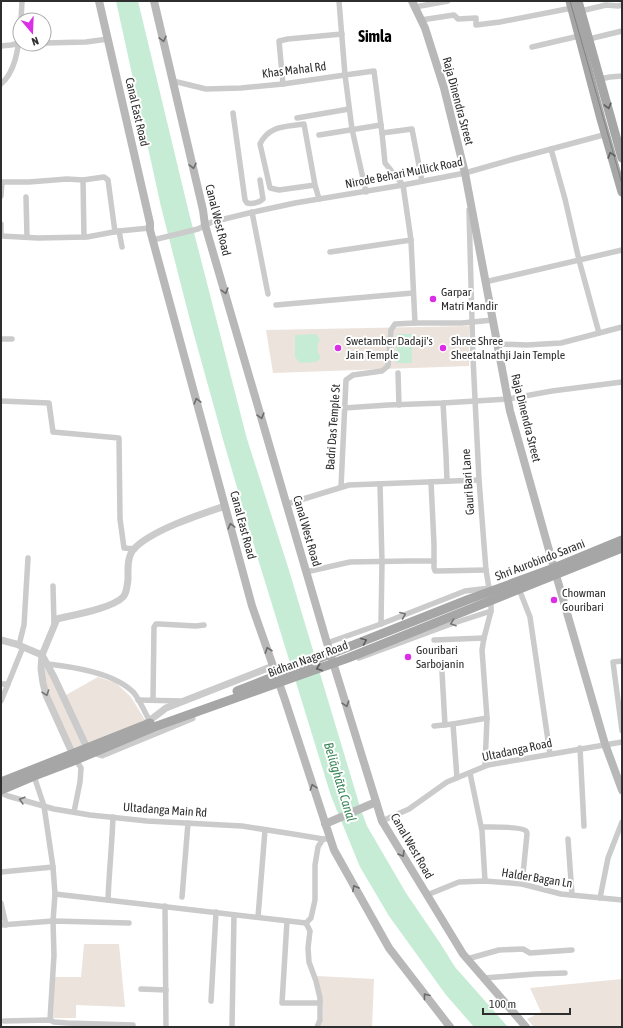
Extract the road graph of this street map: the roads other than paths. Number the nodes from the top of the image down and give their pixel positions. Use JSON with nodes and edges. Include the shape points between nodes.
{"nodes":[{"id":1,"x":22,"y":1,"type":"edge"},
{"id":2,"x":99,"y":1,"type":"edge"},
{"id":3,"x":154,"y":1,"type":"edge"},
{"id":4,"x":339,"y":1,"type":"edge"},
{"id":5,"x":448,"y":1,"type":"edge"},
{"id":6,"x":578,"y":1,"type":"edge"},
{"id":7,"x":439,"y":2,"type":"edge"},
{"id":8,"x":414,"y":4,"type":"edge"},
{"id":9,"x":619,"y":4,"type":"edge"},
{"id":10,"x":574,"y":7,"type":"edge"},
{"id":11,"x":21,"y":12,"type":"edge"},
{"id":12,"x":421,"y":20,"type":"junction"},
{"id":13,"x":622,"y":31,"type":"edge"},
{"id":14,"x":342,"y":34,"type":"junction"},
{"id":15,"x":580,"y":36,"type":"junction"},
{"id":16,"x":108,"y":39,"type":"junction"},
{"id":17,"x":589,"y":39,"type":"junction"},
{"id":18,"x":52,"y":43,"type":"edge"},
{"id":19,"x":12,"y":45,"type":"edge"},
{"id":20,"x":1,"y":46,"type":"edge"},
{"id":21,"x":532,"y":47,"type":"dead end"},
{"id":22,"x":17,"y":52,"type":"edge"},
{"id":23,"x":345,"y":75,"type":"junction"},
{"id":24,"x":622,"y":76,"type":"edge"},
{"id":25,"x":600,"y":79,"type":"junction"},
{"id":26,"x":173,"y":82,"type":"junction"},
{"id":27,"x":1,"y":84,"type":"edge"},
{"id":28,"x":282,"y":84,"type":"junction"},
{"id":29,"x":350,"y":109,"type":"junction"},
{"id":30,"x":233,"y":113,"type":"dead end"},
{"id":31,"x":297,"y":118,"type":"dead end"},
{"id":32,"x":381,"y":125,"type":"junction"},
{"id":33,"x":352,"y":129,"type":"junction"},
{"id":34,"x":615,"y":131,"type":"junction"},
{"id":35,"x":382,"y":134,"type":"junction"},
{"id":36,"x":605,"y":134,"type":"junction"},
{"id":37,"x":319,"y":135,"type":"dead end"},
{"id":38,"x":621,"y":148,"type":"edge"},
{"id":39,"x":550,"y":149,"type":"junction"},
{"id":40,"x":622,"y":158,"type":"edge"},
{"id":41,"x":465,"y":173,"type":"junction"},
{"id":42,"x":83,"y":180,"type":"junction"},
{"id":43,"x":260,"y":180,"type":"dead end"},
{"id":44,"x":422,"y":181,"type":"junction"},
{"id":45,"x":314,"y":184,"type":"junction"},
{"id":46,"x":403,"y":185,"type":"junction"},
{"id":47,"x":366,"y":192,"type":"junction"},
{"id":48,"x":622,"y":192,"type":"edge"},
{"id":49,"x":469,"y":194,"type":"junction"},
{"id":50,"x":1,"y":196,"type":"edge"},
{"id":51,"x":26,"y":197,"type":"dead end"},
{"id":52,"x":317,"y":200,"type":"junction"},
{"id":53,"x":260,"y":202,"type":"junction"},
{"id":54,"x":247,"y":203,"type":"junction"},
{"id":55,"x":262,"y":210,"type":"junction"},
{"id":56,"x":251,"y":212,"type":"junction"},
{"id":57,"x":1,"y":224,"type":"edge"},
{"id":58,"x":202,"y":227,"type":"junction"},
{"id":59,"x":150,"y":228,"type":"junction"},
{"id":60,"x":117,"y":232,"type":"junction"},
{"id":61,"x":1,"y":236,"type":"edge"},
{"id":62,"x":26,"y":237,"type":"junction"},
{"id":63,"x":84,"y":237,"type":"junction"},
{"id":64,"x":157,"y":240,"type":"junction"},
{"id":65,"x":411,"y":240,"type":"junction"},
{"id":66,"x":122,"y":247,"type":"dead end"},
{"id":67,"x":622,"y":250,"type":"edge"},
{"id":68,"x":330,"y":252,"type":"dead end"},
{"id":69,"x":579,"y":260,"type":"junction"},
{"id":70,"x":485,"y":282,"type":"junction"},
{"id":71,"x":413,"y":293,"type":"junction"},
{"id":72,"x":268,"y":294,"type":"dead end"},
{"id":73,"x":276,"y":305,"type":"dead end"},
{"id":74,"x":493,"y":320,"type":"junction"},
{"id":75,"x":472,"y":322,"type":"junction"},
{"id":76,"x":415,"y":323,"type":"junction"},
{"id":77,"x":622,"y":327,"type":"edge"},
{"id":78,"x":599,"y":333,"type":"junction"},
{"id":79,"x":1,"y":339,"type":"edge"},
{"id":80,"x":12,"y":339,"type":"dead end"},
{"id":81,"x":497,"y":344,"type":"junction"},
{"id":82,"x":398,"y":373,"type":"dead end"},
{"id":83,"x":622,"y":382,"type":"edge"},
{"id":84,"x":508,"y":399,"type":"junction"},
{"id":85,"x":1,"y":401,"type":"edge"},
{"id":86,"x":475,"y":401,"type":"junction"},
{"id":87,"x":443,"y":403,"type":"junction"},
{"id":88,"x":398,"y":405,"type":"junction"},
{"id":89,"x":344,"y":408,"type":"junction"},
{"id":90,"x":479,"y":480,"type":"junction"},
{"id":91,"x":447,"y":481,"type":"junction"},
{"id":92,"x":431,"y":482,"type":"junction"},
{"id":93,"x":380,"y":484,"type":"junction"},
{"id":94,"x":341,"y":487,"type":"junction"},
{"id":95,"x":287,"y":504,"type":"junction"},
{"id":96,"x":225,"y":506,"type":"junction"},
{"id":97,"x":622,"y":547,"type":"edge"},
{"id":98,"x":135,"y":549,"type":"junction"},
{"id":99,"x":28,"y":558,"type":"dead end"},
{"id":100,"x":434,"y":561,"type":"junction"},
{"id":101,"x":382,"y":562,"type":"junction"},
{"id":102,"x":486,"y":570,"type":"junction"},
{"id":103,"x":555,"y":571,"type":"junction"},
{"id":104,"x":306,"y":572,"type":"junction"},
{"id":105,"x":53,"y":586,"type":"dead end"},
{"id":106,"x":519,"y":589,"type":"junction"},
{"id":107,"x":490,"y":593,"type":"junction"},
{"id":108,"x":490,"y":611,"type":"junction"},
{"id":109,"x":381,"y":624,"type":"junction"},
{"id":110,"x":54,"y":625,"type":"junction"},
{"id":111,"x":204,"y":625,"type":"dead end"},
{"id":112,"x":484,"y":638,"type":"junction"},
{"id":113,"x":1,"y":640,"type":"edge"},
{"id":114,"x":434,"y":640,"type":"dead end"},
{"id":115,"x":327,"y":643,"type":"junction"},
{"id":116,"x":21,"y":646,"type":"junction"},
{"id":117,"x":42,"y":655,"type":"junction"},
{"id":118,"x":622,"y":661,"type":"edge"},
{"id":119,"x":48,"y":664,"type":"junction"},
{"id":120,"x":273,"y":666,"type":"junction"},
{"id":121,"x":334,"y":667,"type":"junction"},
{"id":122,"x":442,"y":672,"type":"dead end"},
{"id":123,"x":1,"y":684,"type":"edge"},
{"id":124,"x":8,"y":684,"type":"junction"},
{"id":125,"x":280,"y":686,"type":"junction"},
{"id":126,"x":236,"y":691,"type":"joint"},
{"id":127,"x":138,"y":700,"type":"junction"},
{"id":128,"x":153,"y":700,"type":"junction"},
{"id":129,"x":1,"y":701,"type":"edge"},
{"id":130,"x":184,"y":701,"type":"junction"},
{"id":131,"x":488,"y":718,"type":"junction"},
{"id":132,"x":149,"y":724,"type":"junction"},
{"id":133,"x":453,"y":724,"type":"junction"},
{"id":134,"x":446,"y":725,"type":"junction"},
{"id":135,"x":434,"y":726,"type":"dead end"},
{"id":136,"x":622,"y":730,"type":"edge"},
{"id":137,"x":622,"y":742,"type":"edge"},
{"id":138,"x":606,"y":744,"type":"junction"},
{"id":139,"x":580,"y":748,"type":"junction"},
{"id":140,"x":90,"y":751,"type":"junction"},
{"id":141,"x":550,"y":754,"type":"junction"},
{"id":142,"x":74,"y":757,"type":"junction"},
{"id":143,"x":485,"y":766,"type":"junction"},
{"id":144,"x":470,"y":773,"type":"junction"},
{"id":145,"x":34,"y":776,"type":"junction"},
{"id":146,"x":457,"y":778,"type":"junction"},
{"id":147,"x":1,"y":782,"type":"edge"},
{"id":148,"x":622,"y":790,"type":"edge"},
{"id":149,"x":1,"y":791,"type":"edge"},
{"id":150,"x":374,"y":803,"type":"junction"},
{"id":151,"x":44,"y":806,"type":"junction"},
{"id":152,"x":74,"y":812,"type":"junction"},
{"id":153,"x":113,"y":817,"type":"junction"},
{"id":154,"x":382,"y":821,"type":"junction"},
{"id":155,"x":622,"y":822,"type":"edge"},
{"id":156,"x":188,"y":823,"type":"junction"},
{"id":157,"x":327,"y":823,"type":"junction"},
{"id":158,"x":584,"y":826,"type":"dead end"},
{"id":159,"x":482,"y":827,"type":"junction"},
{"id":160,"x":265,"y":830,"type":"junction"},
{"id":161,"x":327,"y":839,"type":"junction"},
{"id":162,"x":568,"y":839,"type":"dead end"},
{"id":163,"x":53,"y":867,"type":"junction"},
{"id":164,"x":1,"y":872,"type":"edge"},
{"id":165,"x":484,"y":881,"type":"junction"},
{"id":166,"x":522,"y":884,"type":"junction"},
{"id":167,"x":55,"y":894,"type":"junction"},
{"id":168,"x":427,"y":895,"type":"junction"},
{"id":169,"x":572,"y":895,"type":"junction"},
{"id":170,"x":182,"y":896,"type":"dead end"},
{"id":171,"x":600,"y":898,"type":"junction"},
{"id":172,"x":108,"y":900,"type":"junction"},
{"id":173,"x":622,"y":900,"type":"edge"},
{"id":174,"x":1,"y":903,"type":"edge"},
{"id":175,"x":165,"y":906,"type":"junction"},
{"id":176,"x":216,"y":912,"type":"junction"},
{"id":177,"x":234,"y":915,"type":"junction"},
{"id":178,"x":258,"y":917,"type":"junction"},
{"id":179,"x":53,"y":921,"type":"junction"},
{"id":180,"x":287,"y":921,"type":"junction"},
{"id":181,"x":129,"y":923,"type":"dead end"},
{"id":182,"x":306,"y":923,"type":"junction"},
{"id":183,"x":4,"y":925,"type":"edge"},
{"id":184,"x":572,"y":950,"type":"dead end"},
{"id":185,"x":467,"y":959,"type":"junction"},
{"id":186,"x":565,"y":973,"type":"dead end"},
{"id":187,"x":484,"y":978,"type":"junction"},
{"id":188,"x":141,"y":988,"type":"dead end"},
{"id":189,"x":166,"y":990,"type":"junction"},
{"id":190,"x":212,"y":1001,"type":"dead end"},
{"id":191,"x":320,"y":1004,"type":"junction"},
{"id":192,"x":50,"y":1020,"type":"junction"},
{"id":193,"x":4,"y":1021,"type":"dead end"},
{"id":194,"x":67,"y":1025,"type":"edge"},
{"id":195,"x":133,"y":1025,"type":"dead end"},
{"id":196,"x":122,"y":1026,"type":"edge"},
{"id":197,"x":166,"y":1027,"type":"edge"},
{"id":198,"x":232,"y":1027,"type":"edge"},
{"id":199,"x":317,"y":1027,"type":"edge"},
{"id":200,"x":450,"y":1027,"type":"edge"},
{"id":201,"x":526,"y":1027,"type":"edge"}],
"edges":[{"from":1,"to":11,"type":"street"},
{"from":2,"to":16,"type":"main road","name":"Canal East Road"},
{"from":3,"to":26,"type":"main road","name":"Canal West Road","one_way":true},
{"from":4,"to":14,"type":"street","name":"Khas Mahal Rd"},
{"from":5,"to":7,"type":"street"},
{"from":6,"to":10,"type":"main road"},
{"from":7,"to":8,"type":"street"},
{"from":8,"to":12,"type":"main road","name":"Raja Dinendra Street"},
{"from":9,"to":10,"type":"street"},
{"from":10,"to":12,"type":"street","via":[[500,22],[476,24],[476,18],[458,19],[454,15]]},
{"from":10,"to":15,"type":"main road"},
{"from":10,"to":17,"type":"main road"},
{"from":12,"to":41,"type":"main road","name":"Raja Dinendra Street","via":[[444,88]]},
{"from":13,"to":17,"type":"street"},
{"from":14,"to":23,"type":"street","name":"Khas Mahal Rd"},
{"from":14,"to":28,"type":"street","via":[[279,41]]},
{"from":15,"to":21,"type":"street"},
{"from":15,"to":36,"type":"main road"},
{"from":16,"to":18,"type":"street"},
{"from":16,"to":59,"type":"main road","name":"Canal East Road"},
{"from":17,"to":25,"type":"main road"},
{"from":19,"to":20,"type":"street"},
{"from":22,"to":27,"type":"street","via":[[12,69]]},
{"from":23,"to":28,"type":"street","name":"Khas Mahal Rd"},
{"from":23,"to":29,"type":"street"},
{"from":23,"to":32,"type":"street","via":[[374,71]]},
{"from":24,"to":25,"type":"street"},
{"from":25,"to":34,"type":"main road","one_way":true},
{"from":26,"to":28,"type":"street","name":"Khas Mahal Rd","via":[[206,89]]},
{"from":26,"to":58,"type":"main road","name":"Canal West Road","one_way":true,"via":[[203,210]]},
{"from":29,"to":31,"type":"street"},
{"from":29,"to":33,"type":"street"},
{"from":30,"to":54,"type":"street"},
{"from":32,"to":33,"type":"street"},
{"from":32,"to":35,"type":"street"},
{"from":33,"to":37,"type":"street"},
{"from":33,"to":47,"type":"street"},
{"from":34,"to":36,"type":"street","name":"Nirode Behari Mullick Road"},
{"from":34,"to":38,"type":"main road"},
{"from":35,"to":44,"type":"street","via":[[412,129]]},
{"from":35,"to":46,"type":"street","via":[[385,163]]},
{"from":36,"to":39,"type":"street","name":"Nirode Behari Mullick Road"},
{"from":48,"to":36,"type":"main road","one_way":true},
{"from":38,"to":40,"type":"main road"},
{"from":39,"to":41,"type":"street","name":"Nirode Behari Mullick Road"},
{"from":39,"to":69,"type":"street"},
{"from":41,"to":44,"type":"street","name":"Nirode Behari Mullick Road"},
{"from":41,"to":49,"type":"main road","name":"Raja Dinendra Street"},
{"from":42,"to":50,"type":"street","via":[[2,182]]},
{"from":42,"to":60,"type":"street","via":[[104,177],[108,180]]},
{"from":42,"to":63,"type":"street"},
{"from":43,"to":53,"type":"street"},
{"from":44,"to":46,"type":"street","name":"Nirode Behari Mullick Road"},
{"from":45,"to":45,"type":"street","via":[[279,190],[270,188],[260,144],[269,132],[279,127],[304,124]]},
{"from":45,"to":52,"type":"street"},
{"from":46,"to":47,"type":"street","name":"Nirode Behari Mullick Road"},
{"from":46,"to":65,"type":"street"},
{"from":47,"to":52,"type":"street","name":"Nirode Behari Mullick Road"},
{"from":49,"to":70,"type":"main road","name":"Raja Dinendra Street"},
{"from":49,"to":75,"type":"street","name":"Gauri Bari Lane"},
{"from":51,"to":62,"type":"street"},
{"from":52,"to":55,"type":"street","name":"Nirode Behari Mullick Road"},
{"from":53,"to":54,"type":"street"},
{"from":53,"to":55,"type":"street"},
{"from":54,"to":56,"type":"street"},
{"from":55,"to":56,"type":"street","name":"Nirode Behari Mullick Road"},
{"from":56,"to":58,"type":"street","name":"Nirode Behari Mullick Road"},
{"from":56,"to":72,"type":"street"},
{"from":57,"to":61,"type":"street"},
{"from":58,"to":64,"type":"street","name":"Nirode Behari Mullick Road"},
{"from":58,"to":95,"type":"main road","name":"Canal West Road","one_way":true},
{"from":59,"to":60,"type":"street"},
{"from":59,"to":64,"type":"main road","name":"Canal East Road"},
{"from":60,"to":63,"type":"street"},
{"from":60,"to":66,"type":"street"},
{"from":61,"to":62,"type":"street"},
{"from":62,"to":63,"type":"street"},
{"from":96,"to":64,"type":"main road","name":"Canal East Road","one_way":true},
{"from":65,"to":68,"type":"street"},
{"from":65,"to":71,"type":"street"},
{"from":67,"to":69,"type":"street"},
{"from":69,"to":70,"type":"street"},
{"from":69,"to":78,"type":"street"},
{"from":70,"to":74,"type":"main road","name":"Raja Dinendra Street"},
{"from":71,"to":73,"type":"street"},
{"from":71,"to":76,"type":"street"},
{"from":74,"to":75,"type":"street"},
{"from":74,"to":81,"type":"main road","name":"Raja Dinendra Street"},
{"from":75,"to":76,"type":"street"},
{"from":75,"to":86,"type":"street","name":"Gauri Bari Lane"},
{"from":76,"to":89,"type":"street","name":"Badri Das Temple St","via":[[395,324],[391,330],[388,366],[382,371],[353,375],[346,380]]},
{"from":77,"to":78,"type":"street"},
{"from":78,"to":81,"type":"street","via":[[561,343]]},
{"from":79,"to":80,"type":"street"},
{"from":81,"to":84,"type":"main road","name":"Raja Dinendra Street"},
{"from":82,"to":88,"type":"street"},
{"from":83,"to":84,"type":"street"},
{"from":84,"to":86,"type":"street"},
{"from":84,"to":103,"type":"main road","name":"Raja Dinendra Street"},
{"from":85,"to":98,"type":"street","via":[[49,403],[53,432],[119,438],[120,519],[124,548]]},
{"from":86,"to":87,"type":"street"},
{"from":86,"to":90,"type":"street","name":"Gauri Bari Lane"},
{"from":87,"to":88,"type":"street"},
{"from":87,"to":91,"type":"street"},
{"from":88,"to":89,"type":"street"},
{"from":89,"to":94,"type":"street","name":"Badri Das Temple St"},
{"from":90,"to":91,"type":"street"},
{"from":90,"to":102,"type":"street","name":"Gauri Bari Lane"},
{"from":91,"to":92,"type":"street"},
{"from":92,"to":93,"type":"street"},
{"from":92,"to":100,"type":"street"},
{"from":93,"to":94,"type":"street"},
{"from":93,"to":101,"type":"street"},
{"from":94,"to":95,"type":"street"},
{"from":95,"to":104,"type":"main road","name":"Canal West Road"},
{"from":96,"to":98,"type":"street","via":[[159,532]]},
{"from":120,"to":96,"type":"main road","name":"Canal East Road","one_way":true,"via":[[252,606]]},
{"from":97,"to":103,"type":"main road","name":"Bidhan Nagar Road"},
{"from":98,"to":110,"type":"street","via":[[131,552],[128,563],[127,588],[123,597],[95,610],[57,619]]},
{"from":99,"to":116,"type":"street"},
{"from":100,"to":101,"type":"street"},
{"from":100,"to":102,"type":"street","via":[[435,571]]},
{"from":101,"to":104,"type":"street","via":[[350,562]]},
{"from":101,"to":109,"type":"street"},
{"from":102,"to":107,"type":"street","name":"Gauri Bari Lane"},
{"from":103,"to":106,"type":"main road","name":"Bidhan Nagar Road"},
{"from":103,"to":107,"type":"main road","name":"Shri Aurobindo Sarani"},
{"from":103,"to":138,"type":"main road","name":"Raja Dinendra Street"},
{"from":104,"to":115,"type":"main road","name":"Canal West Road"},
{"from":105,"to":110,"type":"street"},
{"from":106,"to":107,"type":"main road","name":"Bidhan Nagar Road"},
{"from":106,"to":141,"type":"street","via":[[530,617]]},
{"from":107,"to":108,"type":"street","name":"Gauri Bari Lane"},
{"from":109,"to":107,"type":"street","one_way":true,"via":[[465,591]]},
{"from":126,"to":107,"type":"main road","name":"Shri Aurobindo Sarani","one_way":true},
{"from":107,"to":132,"type":"main road","name":"Bidhan Nagar Road","one_way":true,"via":[[473,608],[348,658]]},
{"from":108,"to":112,"type":"street","name":"Gauri Bari Lane"},
{"from":108,"to":121,"type":"street","one_way":true},
{"from":109,"to":115,"type":"street"},
{"from":110,"to":117,"type":"street"},
{"from":111,"to":128,"type":"street","via":[[156,624]]},
{"from":112,"to":114,"type":"street"},
{"from":112,"to":131,"type":"street","name":"Gauri Bari Lane","via":[[482,650]]},
{"from":113,"to":116,"type":"street"},
{"from":115,"to":121,"type":"main road","name":"Canal West Road"},
{"from":116,"to":117,"type":"street"},
{"from":116,"to":124,"type":"street"},
{"from":117,"to":119,"type":"street"},
{"from":117,"to":142,"type":"street","one_way":true,"via":[[41,669],[46,695]]},
{"from":118,"to":136,"type":"street","via":[[613,662]]},
{"from":119,"to":127,"type":"street","via":[[92,671],[118,680],[134,693]]},
{"from":119,"to":140,"type":"street"},
{"from":120,"to":125,"type":"main road","name":"Canal East Road"},
{"from":120,"to":130,"type":"street"},
{"from":121,"to":150,"type":"main road","name":"Canal West Road","one_way":true},
{"from":122,"to":134,"type":"street"},
{"from":123,"to":124,"type":"street"},
{"from":124,"to":129,"type":"street"},
{"from":125,"to":140,"type":"street","via":[[173,725],[102,755]]},
{"from":157,"to":125,"type":"main road","name":"Canal East Road","one_way":true},
{"from":126,"to":132,"type":"main road","name":"Bidhan Nagar Road"},
{"from":127,"to":128,"type":"street"},
{"from":127,"to":132,"type":"street"},
{"from":128,"to":130,"type":"street"},
{"from":130,"to":132,"type":"street","via":[[166,708]]},
{"from":131,"to":133,"type":"street"},
{"from":131,"to":143,"type":"street","name":"Gauri Bari Lane"},
{"from":132,"to":140,"type":"main road","name":"Bidhan Nagar Road"},
{"from":133,"to":134,"type":"street"},
{"from":133,"to":146,"type":"street"},
{"from":134,"to":135,"type":"street"},
{"from":137,"to":138,"type":"street","name":"Ultadanga Road"},
{"from":138,"to":139,"type":"street","name":"Ultadanga Road"},
{"from":138,"to":148,"type":"main road","name":"Raja Dinendra Street"},
{"from":139,"to":141,"type":"street","name":"Ultadanga Road"},
{"from":139,"to":158,"type":"street"},
{"from":140,"to":142,"type":"main road","name":"Bidhan Nagar Road"},
{"from":141,"to":143,"type":"street","name":"Ultadanga Road"},
{"from":142,"to":145,"type":"main road","name":"Bidhan Nagar Road"},
{"from":142,"to":147,"type":"main road","name":"Bidhan Nagar Road"},
{"from":142,"to":152,"type":"street","via":[[81,768]]},
{"from":143,"to":144,"type":"street","name":"Ultadanga Road"},
{"from":144,"to":146,"type":"street","name":"Ultadanga Road"},
{"from":144,"to":159,"type":"street"},
{"from":145,"to":149,"type":"main road","name":"Bidhan Nagar Road"},
{"from":145,"to":151,"type":"street"},
{"from":146,"to":154,"type":"street","name":"Ultadanga Road","via":[[408,809]]},
{"from":151,"to":149,"type":"street","name":"Ultadanga Main Rd","one_way":true,"via":[[8,796]]},
{"from":150,"to":154,"type":"main road","name":"Canal West Road"},
{"from":150,"to":157,"type":"main road"},
{"from":151,"to":152,"type":"street","name":"Ultadanga Main Rd"},
{"from":151,"to":163,"type":"street"},
{"from":152,"to":153,"type":"street","name":"Ultadanga Main Rd"},
{"from":153,"to":156,"type":"street","name":"Ultadanga Main Rd"},
{"from":153,"to":172,"type":"street"},
{"from":154,"to":168,"type":"main road","name":"Canal West Road","one_way":true},
{"from":155,"to":171,"type":"street","via":[[608,858]]},
{"from":156,"to":160,"type":"street","name":"Ultadanga Main Rd"},
{"from":156,"to":170,"type":"street"},
{"from":157,"to":161,"type":"main road","name":"Canal East Road"},
{"from":159,"to":165,"type":"street"},
{"from":159,"to":166,"type":"street","via":[[509,827],[527,831]]},
{"from":160,"to":161,"type":"street","name":"Ultadanga Main Rd"},
{"from":160,"to":178,"type":"street"},
{"from":161,"to":182,"type":"street","via":[[318,847],[315,900],[311,918]]},
{"from":200,"to":161,"type":"main road","name":"Canal East Road","one_way":true,"via":[[389,948]]},
{"from":162,"to":169,"type":"street"},
{"from":163,"to":164,"type":"street"},
{"from":163,"to":167,"type":"street"},
{"from":165,"to":166,"type":"street","name":"Halder Bagan Ln"},
{"from":165,"to":168,"type":"street","name":"Halder Bagan Ln","via":[[458,882]]},
{"from":166,"to":169,"type":"street","name":"Halder Bagan Ln"},
{"from":167,"to":172,"type":"street"},
{"from":167,"to":179,"type":"street"},
{"from":168,"to":185,"type":"main road","name":"Canal West Road"},
{"from":169,"to":171,"type":"street","name":"Halder Bagan Ln"},
{"from":171,"to":173,"type":"street","name":"Halder Bagan Ln"},
{"from":172,"to":175,"type":"street"},
{"from":174,"to":183,"type":"street"},
{"from":175,"to":176,"type":"street"},
{"from":175,"to":189,"type":"street"},
{"from":176,"to":177,"type":"street"},
{"from":176,"to":190,"type":"street"},
{"from":177,"to":178,"type":"street"},
{"from":177,"to":198,"type":"street"},
{"from":178,"to":180,"type":"street"},
{"from":179,"to":181,"type":"street"},
{"from":179,"to":183,"type":"street"},
{"from":179,"to":192,"type":"street","via":[[54,955]]},
{"from":180,"to":182,"type":"street"},
{"from":180,"to":191,"type":"street","via":[[282,1003]]},
{"from":182,"to":191,"type":"street","via":[[310,931],[309,962]]},
{"from":184,"to":185,"type":"street","via":[[530,953],[523,949],[499,950]]},
{"from":185,"to":187,"type":"main road","name":"Canal West Road"},
{"from":186,"to":187,"type":"street"},
{"from":187,"to":201,"type":"main road","name":"Canal West Road"},
{"from":188,"to":189,"type":"street"},
{"from":189,"to":197,"type":"street"},
{"from":191,"to":199,"type":"street","via":[[320,1020]]},
{"from":192,"to":193,"type":"street"},
{"from":192,"to":194,"type":"street"},
{"from":194,"to":196,"type":"street"},
{"from":195,"to":196,"type":"street"}]}
